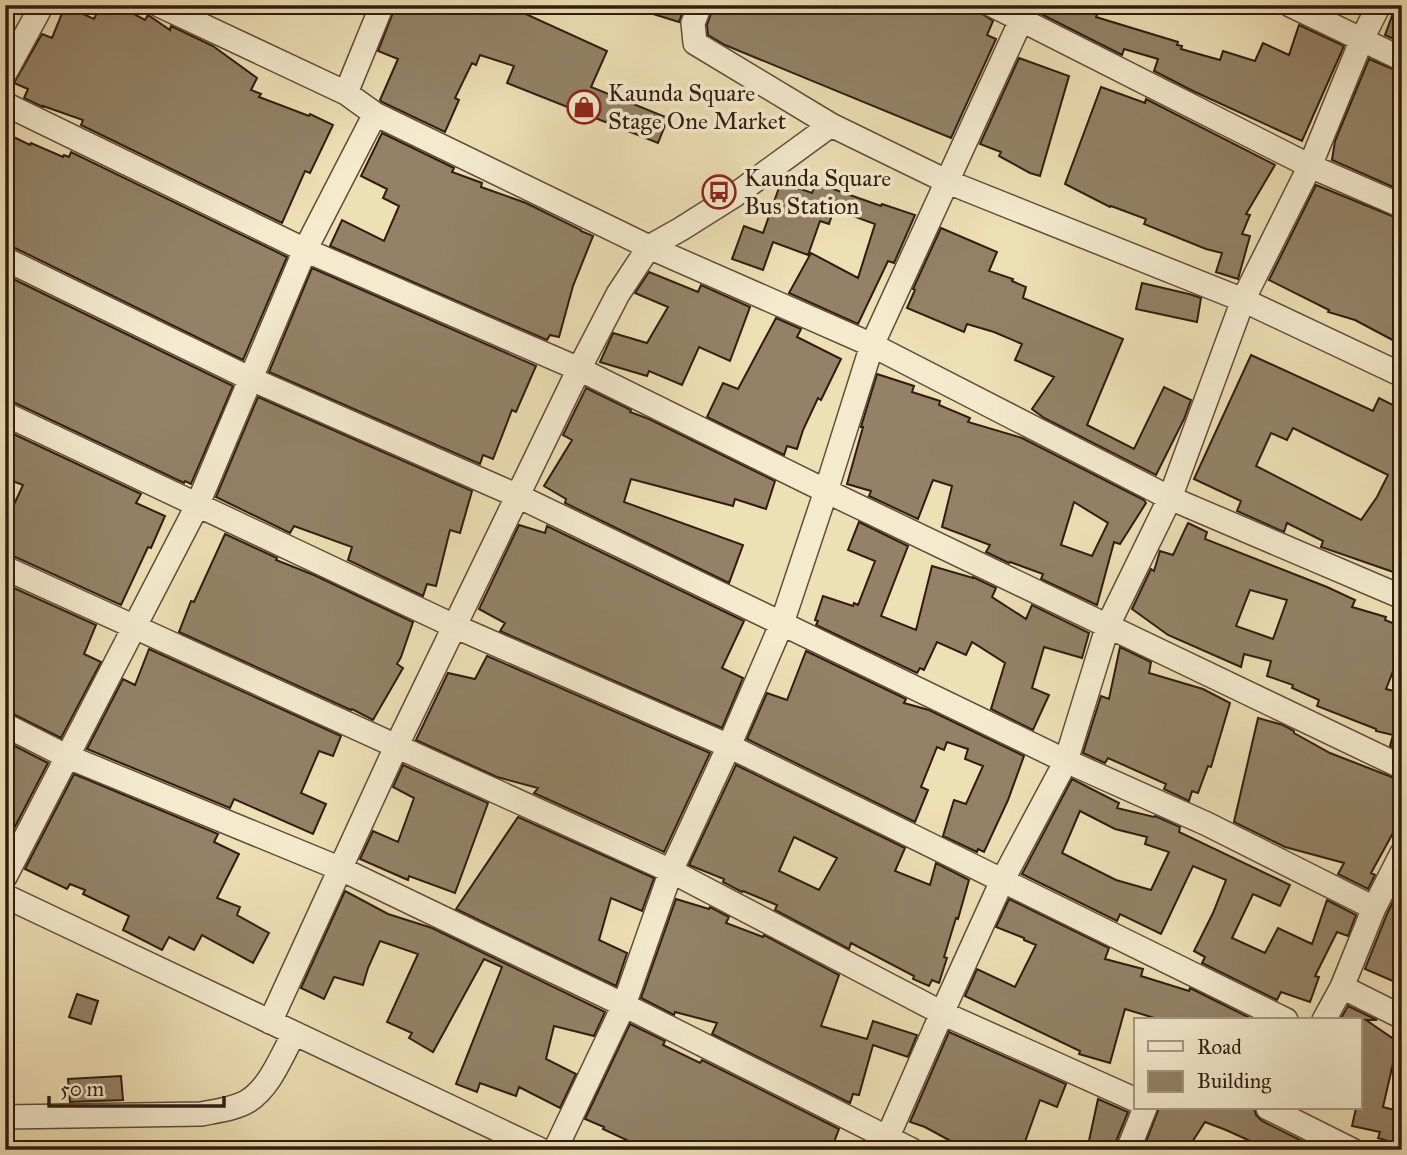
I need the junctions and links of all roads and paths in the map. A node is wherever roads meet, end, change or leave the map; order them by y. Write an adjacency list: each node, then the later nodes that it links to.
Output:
1 (43, 5): 11 (street)
2 (159, 5): 12 (street)
3 (382, 5): 12 (street)
4 (700, 5): 15 (street)
5 (992, 5): 8 (street)
6 (1290, 5): 9 (street)
7 (1379, 5): 9 (street)
8 (1025, 12): 16 (street); 17 (street)
9 (1362, 40): 10 (street); 16 (street)
10 (1402, 59)
11 (5, 73)
12 (346, 93): 14 (street)
13 (5, 104): 20 (street)
14 (374, 114): 19 (street); 20 (street)
15 (831, 125): 17 (street); 19 (street)
16 (1310, 166): 18 (street); 22 (street)
17 (947, 182): 22 (street); 23 (street)
18 (1402, 206)
19 (649, 247): 23 (street); 24 (street)
20 (305, 250): 24 (street); 26 (street)
21 (5, 259): 26 (street)
22 (1243, 300): 25 (street); 30 (street)
23 (872, 345): 28 (street); 30 (street)
24 (579, 369): 28 (street); 29 (street)
25 (1402, 375)
26 (251, 379): 29 (street); 31 (street)
27 (5, 414): 31 (street)
28 (826, 491): 34 (street); 35 (street)
29 (518, 496): 34 (street); 36 (street)
30 (1170, 498): 33 (street); 35 (street)
31 (197, 506): 36 (street); 37 (street)
32 (5, 568): 37 (street)
33 (1402, 597)
34 (782, 623): 39 (street); 42 (street)
35 (1108, 625): 42 (street); 43 (street)
36 (454, 626): 39 (street); 40 (street)
37 (134, 627): 40 (street); 41 (street)
38 (5, 725): 41 (street)
39 (729, 746): 46 (street); 48 (street)
40 (396, 747): 45 (street); 46 (street)
41 (66, 756): 45 (street); 47 (street)
42 (1066, 761): 48 (street); 50 (street)
43 (1402, 767)
44 (1401, 858): 50 (street)
45 (341, 869): 52 (street); 57 (street)
46 (671, 871): 52 (street); 53 (street)
47 (5, 877)
48 (1002, 881): 53 (street); 55 (street)
49 (5, 896): 57 (street)
50 (1374, 908): 51 (street)
51 (1342, 987): 54 (street); 56 (street)
52 (624, 1005): 63 (street); 65 (street)
53 (942, 1013): 59 (street); 63 (street)
54 (1402, 1017)
55 (1282, 1018)
56 (1325, 1018)
57 (270, 1022): 58 (street)
58 (294, 1034): 62 (street); 64 (street)
59 (1134, 1099)
60 (1144, 1110): 67 (street)
61 (1278, 1110): 68 (street)
62 (5, 1117)
63 (885, 1143): 66 (street)
64 (541, 1150)
65 (555, 1150)
66 (912, 1150)
67 (1128, 1150)
68 (1352, 1150)

